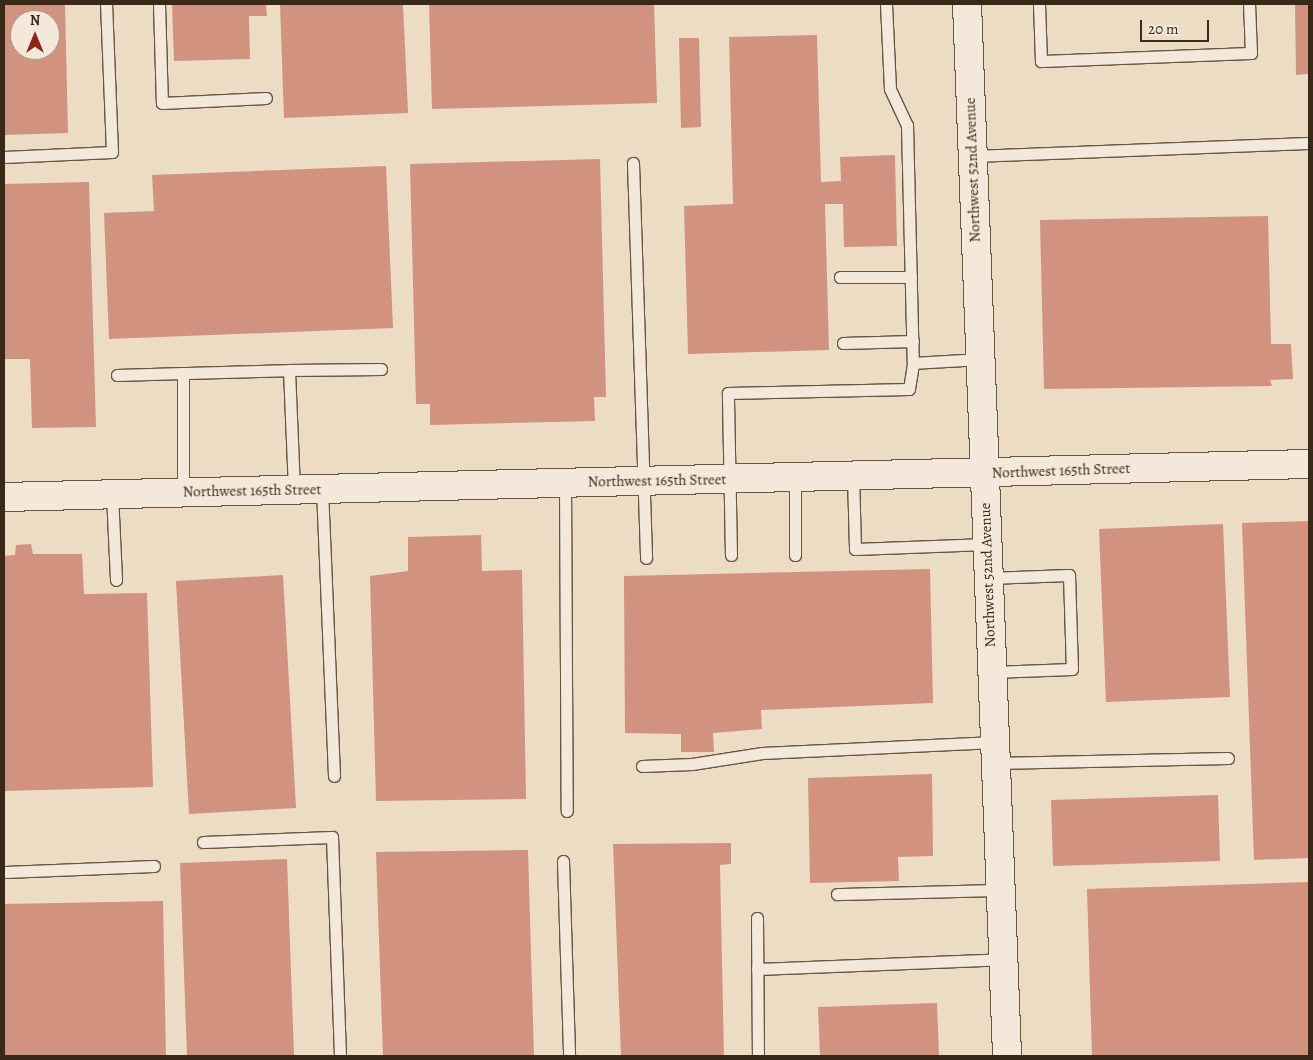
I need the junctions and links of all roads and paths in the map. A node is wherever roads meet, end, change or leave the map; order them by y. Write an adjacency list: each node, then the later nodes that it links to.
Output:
1 (106, 4): 10 (lane)
2 (160, 4): 7 (lane)
3 (886, 4): 12 (lane)
4 (967, 4): 9 (street, Northwest 52nd Avenue)
5 (1039, 4): 6 (lane)
6 (1249, 4)
7 (266, 98)
8 (1309, 143): 9 (lane)
9 (972, 156): 16 (street, Northwest 52nd Avenue)
10 (4, 157)
11 (633, 163): 27 (lane)
12 (911, 276): 13 (lane); 14 (lane)
13 (840, 277)
14 (912, 341): 15 (lane); 17 (lane)
15 (843, 343)
16 (980, 359): 17 (lane); 23 (street, Northwest 52nd Avenue)
17 (913, 363): 26 (lane)
18 (381, 368): 19 (lane)
19 (289, 370): 20 (lane); 30 (lane)
20 (183, 374): 21 (lane); 31 (lane)
21 (117, 375)
22 (1309, 464): 23 (street, Northwest 165th Street)
23 (984, 473): 24 (street, Northwest 165th Street); 34 (street, Northwest 52nd Avenue)
24 (852, 476): 25 (street, Northwest 165th Street); 34 (lane)
25 (794, 478): 26 (street, Northwest 165th Street); 35 (lane)
26 (728, 479): 27 (street, Northwest 165th Street); 36 (lane)
27 (643, 482): 28 (street, Northwest 165th Street); 37 (lane)
28 (565, 483): 29 (street, Northwest 165th Street); 45 (lane)
29 (322, 489): 30 (street, Northwest 165th Street); 44 (lane)
30 (294, 490): 31 (street, Northwest 165th Street)
31 (182, 492): 32 (street, Northwest 165th Street)
32 (112, 494): 33 (street, Northwest 165th Street); 39 (lane)
33 (4, 497)
34 (987, 544): 38 (street, Northwest 52nd Avenue)
35 (794, 555)
36 (731, 556)
37 (646, 558)
38 (988, 578): 40 (street, Northwest 52nd Avenue); 40 (lane)
39 (116, 580)
40 (992, 672): 41 (street, Northwest 52nd Avenue)
41 (995, 752): 42 (lane); 43 (lane); 50 (street, Northwest 52nd Avenue)
42 (1228, 758)
43 (642, 766)
44 (334, 776)
45 (567, 811)
46 (202, 842): 55 (lane)
47 (563, 861): 56 (lane)
48 (154, 866): 49 (lane)
49 (4, 872)
50 (1000, 890): 51 (lane); 53 (street, Northwest 52nd Avenue)
51 (837, 894)
52 (757, 918): 54 (lane)
53 (1003, 959): 54 (lane); 58 (street, Northwest 52nd Avenue)
54 (757, 969): 57 (lane)
55 (340, 1056)
56 (569, 1056)
57 (758, 1056)
58 (1007, 1056)

